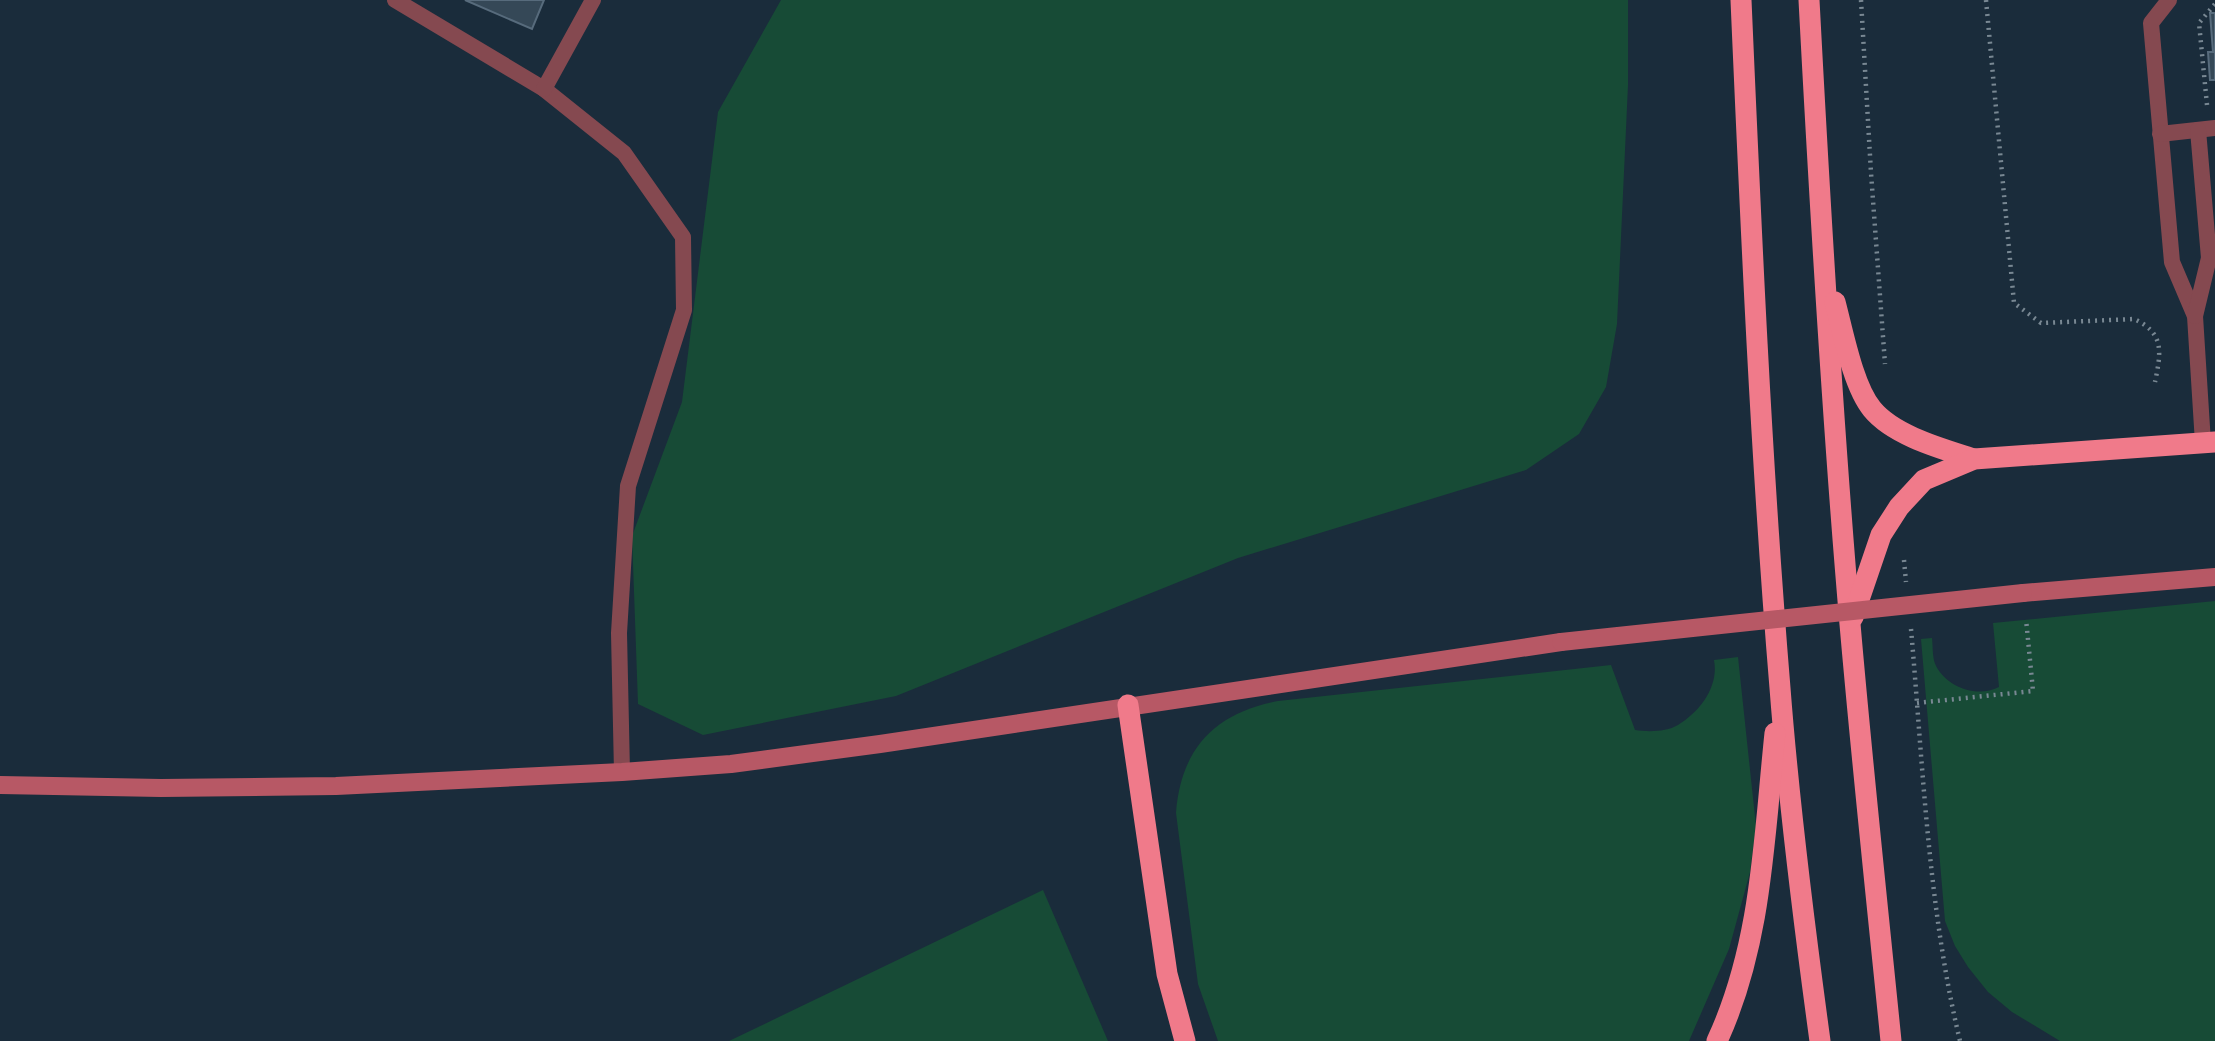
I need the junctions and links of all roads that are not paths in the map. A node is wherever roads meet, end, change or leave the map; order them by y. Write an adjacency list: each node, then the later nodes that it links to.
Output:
1 (395, 0): 6 (lane)
2 (593, 0): 6 (lane)
3 (1741, 0): 16 (highway)
4 (1809, 0): 10 (highway)
5 (2169, 0): 9 (lane)
6 (544, 89): 18 (lane)
7 (2215, 128): 8 (lane)
8 (2198, 130): 9 (lane); 11 (lane)
9 (2161, 134): 11 (lane)
10 (1823, 262): 13 (highway); 15 (highway)
11 (2195, 316): 12 (lane)
12 (2209, 442): 13 (highway)
13 (1974, 459): 15 (highway)
14 (2215, 577): 17 (main road, bridge)
15 (1850, 625): 23 (highway)
16 (1780, 689): 21 (highway); 22 (highway)
17 (1128, 705): 18 (main road); 20 (highway)
18 (622, 772): 19 (main road)
19 (0, 785)
20 (1185, 1041)
21 (1717, 1041)
22 (1820, 1041)
23 (1891, 1041)

